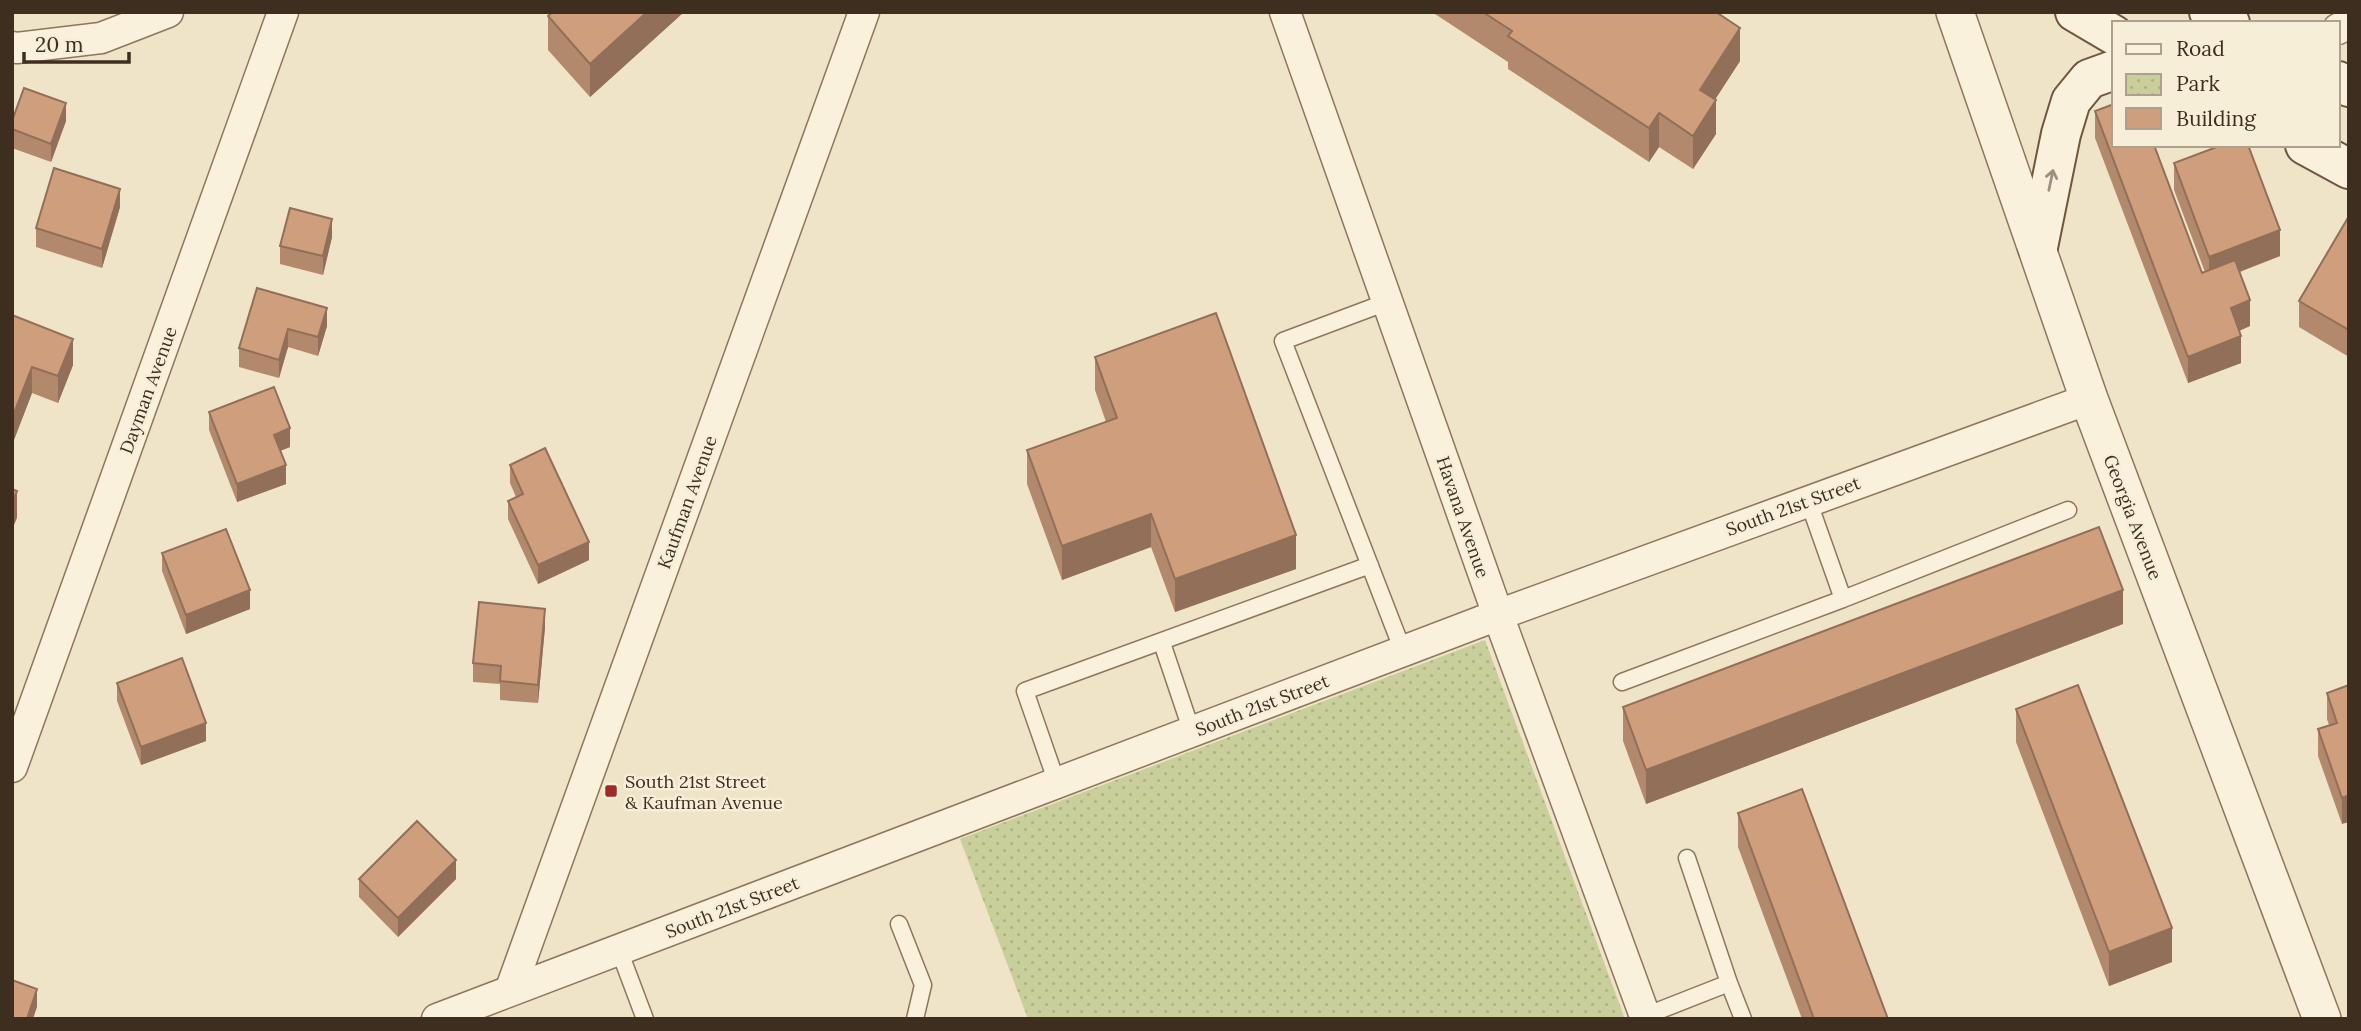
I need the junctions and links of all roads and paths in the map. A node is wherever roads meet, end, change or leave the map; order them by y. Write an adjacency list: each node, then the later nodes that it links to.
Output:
1 (168, 12): 10 (street)
2 (284, 12): 26 (street, Dayman Avenue)
3 (864, 12): 32 (street, Kaufman Avenue)
4 (1285, 12): 15 (street, Havana Avenue)
5 (1955, 12): 14 (street, Georgia Avenue)
6 (2075, 12): 9 (main road)
7 (2209, 12): 8 (main road)
8 (2226, 21)
9 (2112, 34)
10 (12, 47)
11 (2112, 71): 14 (main road, one-way to 11)
12 (2309, 147): 13 (main road)
13 (2349, 169)
14 (2038, 247): 16 (street, Georgia Avenue)
15 (1387, 302): 19 (lane); 21 (street, Havana Avenue)
16 (2089, 399): 17 (street, South 21st Street); 38 (street, Georgia Avenue)
17 (1808, 500): 20 (lane); 21 (street, South 21st Street)
18 (2068, 510): 20 (lane)
19 (1370, 565): 22 (lane); 23 (lane)
20 (1843, 599): 24 (lane)
21 (1498, 615): 23 (street, South 21st Street); 33 (street, Havana Avenue)
22 (1162, 643): 25 (lane); 27 (lane)
23 (1403, 651): 25 (street, South 21st Street)
24 (1622, 682)
25 (1192, 732): 27 (street, South 21st Street)
26 (12, 767)
27 (1057, 783): 30 (street, South 21st Street)
28 (1686, 858): 31 (lane)
29 (899, 924): 36 (lane)
30 (619, 950): 32 (street, South 21st Street); 35 (lane)
31 (1729, 983): 33 (lane); 37 (lane)
32 (510, 991): 34 (street, South 21st Street)
33 (1646, 1017)
34 (437, 1019)
35 (645, 1019)
36 (915, 1019)
37 (1743, 1019)
38 (2322, 1019)

